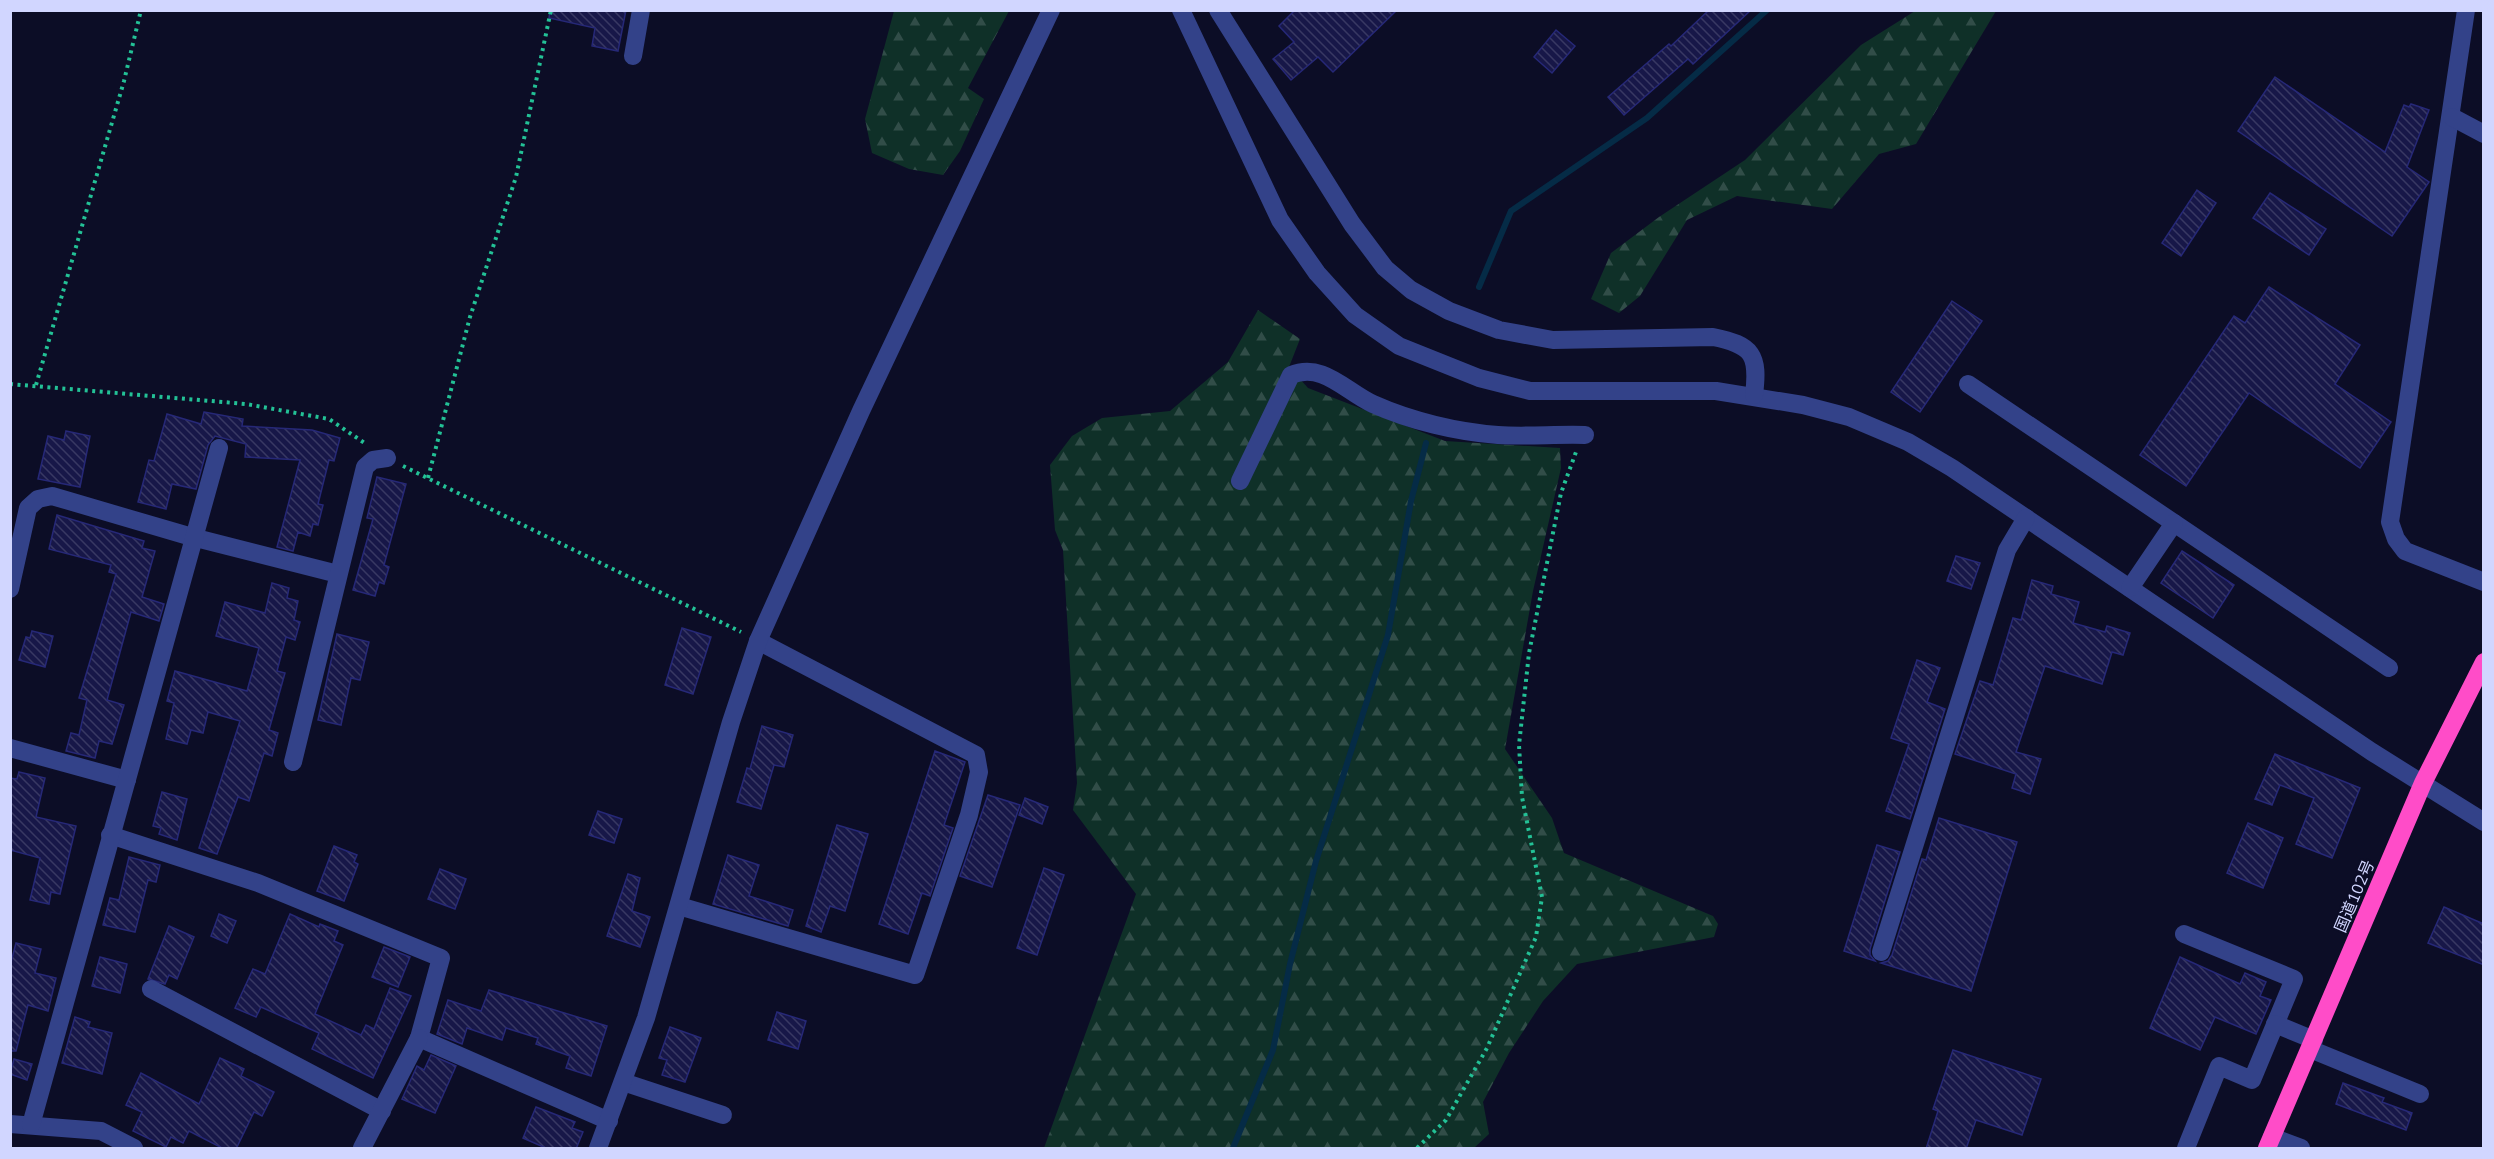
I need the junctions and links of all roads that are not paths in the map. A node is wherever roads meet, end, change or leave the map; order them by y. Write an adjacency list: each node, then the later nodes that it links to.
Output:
1 (641, 10): 6 (street)
2 (1051, 10): 22 (street)
3 (1180, 10): 10 (street)
4 (1218, 10): 10 (street)
5 (2466, 10): 7 (street)
6 (633, 56)
7 (2452, 117): 8 (street); 19 (street)
8 (2484, 134)
9 (1968, 384): 16 (street)
10 (1754, 395): 15 (street)
11 (1585, 435): 14 (street)
12 (219, 448): 17 (street)
13 (387, 458): 18 (street)
14 (1240, 481)
15 (2026, 518): 20 (street); 33 (street)
16 (2174, 523): 20 (street); 24 (street)
17 (192, 537): 18 (street); 21 (street); 27 (street)
18 (338, 574): 26 (street)
19 (2484, 582)
20 (2130, 588): 28 (street)
21 (10, 589)
22 (758, 641): 31 (street); 31 (street)
23 (2484, 662): 28 (highway, 国道102号)
24 (2389, 668)
25 (10, 748): 27 (street)
26 (293, 762)
27 (127, 780): 30 (street)
28 (2423, 783): 29 (street); 37 (highway, 国道102号)
29 (2484, 822)
30 (110, 835): 36 (street); 44 (street)
31 (679, 906): 38 (street)
32 (2184, 934): 35 (street)
33 (1881, 952)
34 (150, 989): 40 (street)
35 (2275, 1024): 37 (street); 49 (street)
36 (419, 1038): 40 (street); 42 (street)
37 (2312, 1044): 39 (street); 45 (highway, 国道102号)
38 (623, 1082): 41 (street); 42 (street)
39 (2421, 1094)
40 (382, 1111): 47 (street)
41 (723, 1115)
42 (609, 1121): 48 (street)
43 (10, 1124): 44 (street)
44 (31, 1125): 46 (street)
45 (2270, 1143): 50 (street)
46 (134, 1149)
47 (362, 1149)
48 (598, 1149)
49 (2186, 1149)
50 (2301, 1149)

